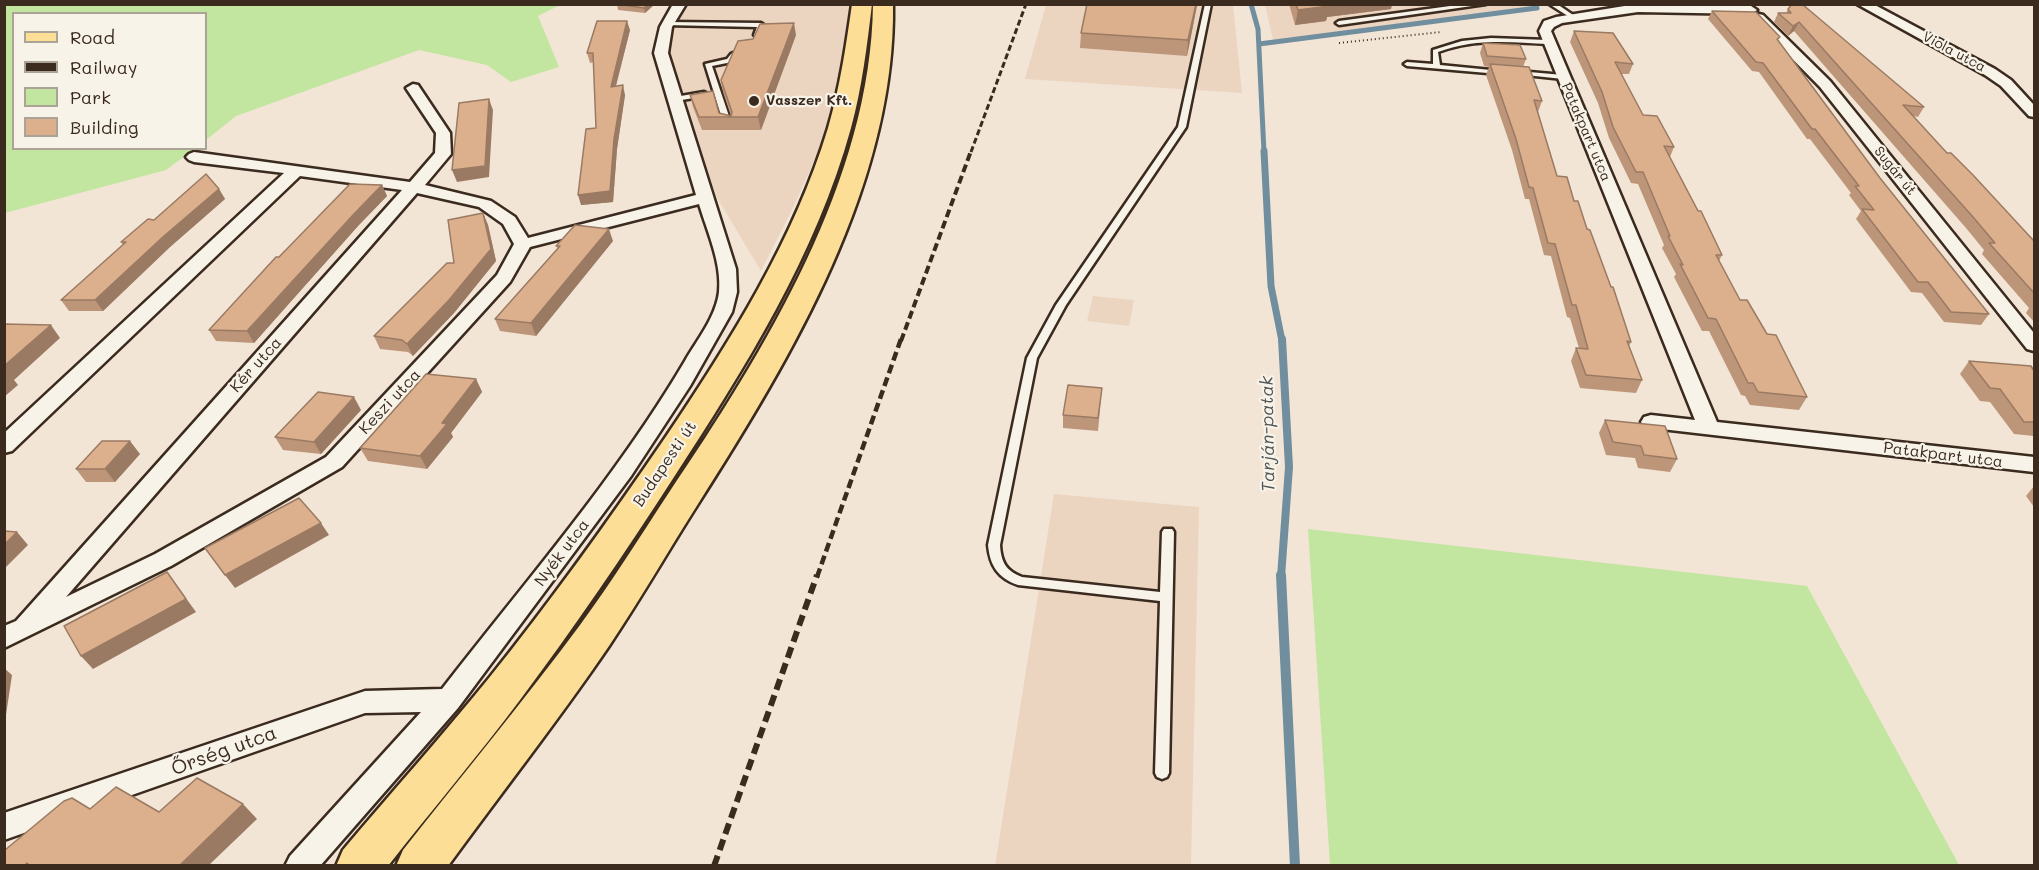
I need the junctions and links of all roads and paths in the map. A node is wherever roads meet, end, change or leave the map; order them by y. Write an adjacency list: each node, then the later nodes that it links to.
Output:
1 (681, 4): 11 (street)
2 (862, 4): 42 (main road, Budapesti út)
3 (883, 4): 43 (main road, Budapesti út)
4 (1208, 4): 36 (lane)
5 (1483, 4): 10 (lane)
6 (1552, 4): 9 (lane)
7 (1863, 4): 23 (street, Viola utca)
8 (1748, 7): 9 (street); 30 (street, Sugár út)
9 (1573, 17): 14 (street)
10 (1339, 23)
11 (667, 24): 12 (lane); 22 (street)
12 (754, 41)
13 (1474, 42): 14 (lane); 16 (lane); 18 (lane)
14 (1548, 42): 19 (street, Patakpart utca)
15 (743, 49): 21 (lane)
16 (1477, 51)
17 (1407, 64): 18 (lane)
18 (1437, 66): 19 (lane)
19 (1563, 77): 32 (street, Patakpart utca)
20 (413, 88): 27 (street, Kér utca)
21 (717, 92): 22 (lane); 24 (lane)
22 (675, 99): 28 (street)
23 (2034, 113)
24 (728, 125)
25 (194, 157): 26 (street)
26 (296, 171): 27 (street); 33 (street)
27 (415, 187): 29 (street); 37 (street, Kér utca)
28 (704, 198): 29 (street); 38 (street, Nyék utca)
29 (523, 244): 37 (street, Keszi utca)
30 (2034, 345)
31 (1651, 422): 32 (street, Patakpart utca)
32 (1709, 428): 34 (street, Patakpart utca)
33 (4, 446)
34 (2034, 465)
35 (1168, 532): 36 (lane)
36 (1167, 597): 39 (lane)
37 (12, 635)
38 (449, 700): 40 (street, Őrség utca); 41 (street, Nyék utca)
39 (1162, 772)
40 (4, 827)
41 (300, 866)
42 (359, 866)
43 (418, 866)

